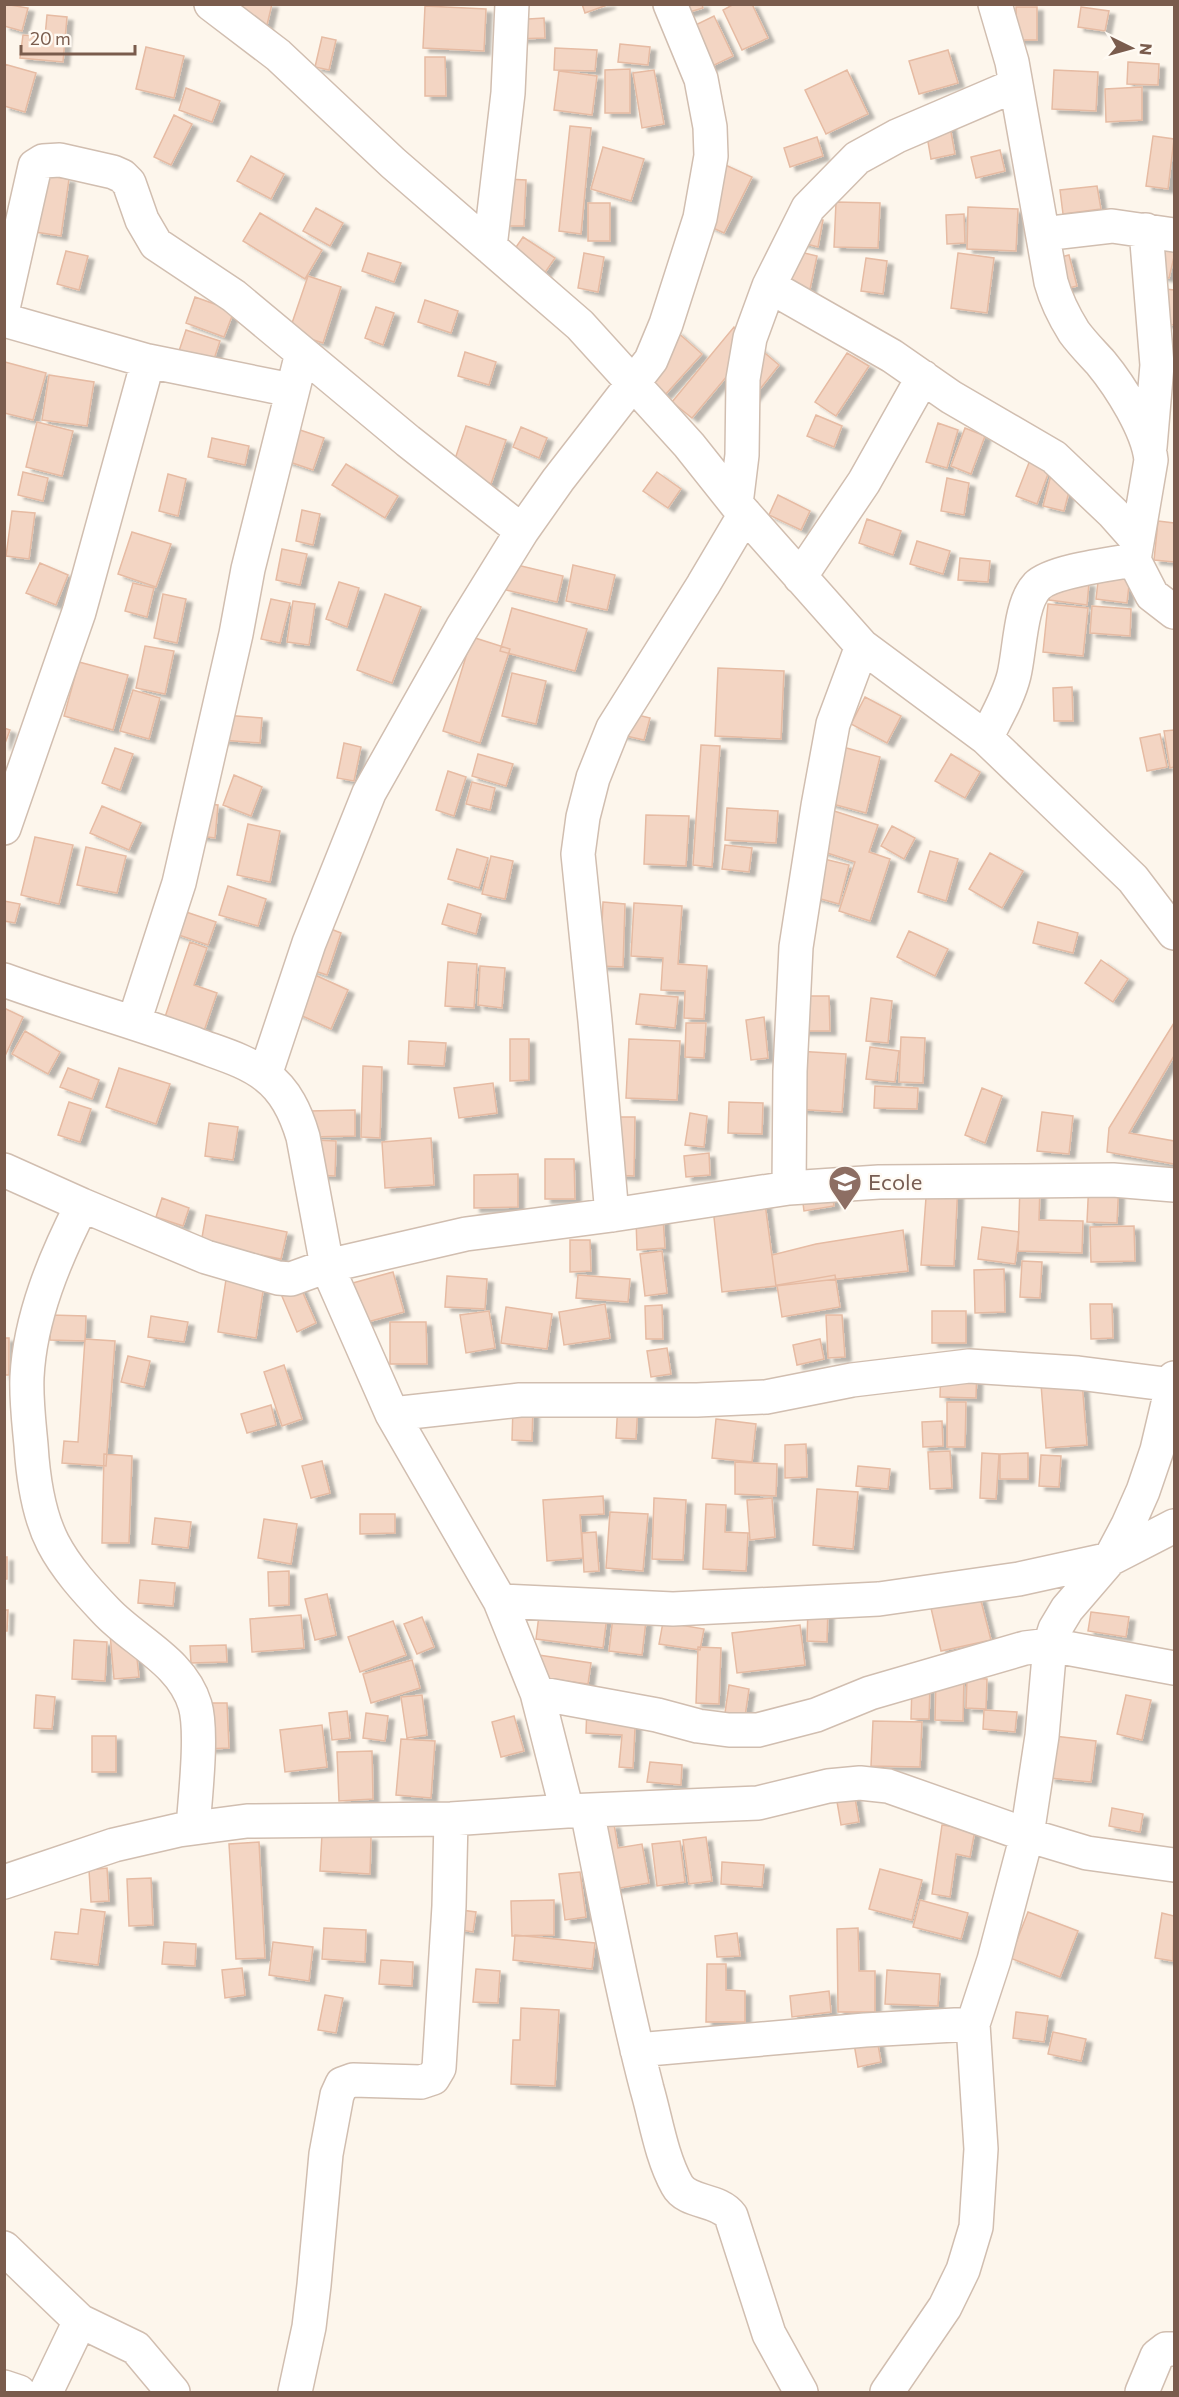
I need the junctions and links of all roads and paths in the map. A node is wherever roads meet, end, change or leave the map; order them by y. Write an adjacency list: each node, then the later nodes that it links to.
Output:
1 (512, 4): 8 (street)
2 (670, 4): 15 (street)
3 (995, 4): 5 (street)
4 (213, 5): 8 (street)
5 (1016, 85): 7 (street); 9 (street)
6 (1160, 232): 7 (street); 17 (street)
7 (1043, 234): 17 (street)
8 (490, 247): 15 (street)
9 (769, 286): 14 (street); 18 (street)
10 (4, 304): 12 (street)
11 (4, 321): 13 (street)
12 (302, 353): 16 (street); 19 (street)
13 (148, 361): 16 (street); 25 (street)
14 (923, 377): 20 (street); 21 (street)
15 (633, 384): 18 (street); 19 (street)
16 (291, 390): 28 (street)
17 (1150, 447): 20 (street)
18 (741, 509): 21 (street); 34 (street)
19 (522, 531): 29 (street)
20 (1136, 550): 22 (street); 24 (street)
21 (800, 577): 23 (street)
22 (1174, 612)
23 (862, 646): 24 (street); 32 (street)
24 (986, 738): 26 (street)
25 (4, 828)
26 (1174, 933)
27 (4, 980): 28 (street)
28 (134, 1022): 29 (street)
29 (265, 1075): 35 (street)
30 (4, 1170): 33 (street)
31 (1174, 1185): 32 (street)
32 (789, 1188): 34 (street)
33 (82, 1205): 35 (street); 46 (street)
34 (612, 1215): 35 (street)
35 (327, 1266): 37 (street)
36 (1174, 1381): 37 (street); 39 (street)
37 (392, 1414): 40 (street)
38 (1174, 1526): 39 (street)
39 (1110, 1559): 40 (street); 41 (street)
40 (500, 1601): 43 (street)
41 (1050, 1645): 42 (street); 43 (street); 47 (street)
42 (1174, 1668)
43 (537, 1693): 44 (street)
44 (577, 1811): 45 (street); 47 (street); 51 (street)
45 (451, 1819): 46 (street); 59 (street)
46 (193, 1828): 49 (street)
47 (1027, 1836): 48 (street); 50 (street)
48 (1174, 1865)
49 (6, 1883)
50 (973, 2024): 51 (street); 61 (street)
51 (637, 2050): 60 (street)
52 (4, 2248): 53 (street)
53 (80, 2321): 57 (street); 58 (street)
54 (1174, 2349): 62 (street)
55 (4, 2387): 56 (street)
56 (19, 2392)
57 (46, 2392)
58 (173, 2392)
59 (295, 2392)
60 (801, 2392)
61 (887, 2392)
62 (1142, 2392)

